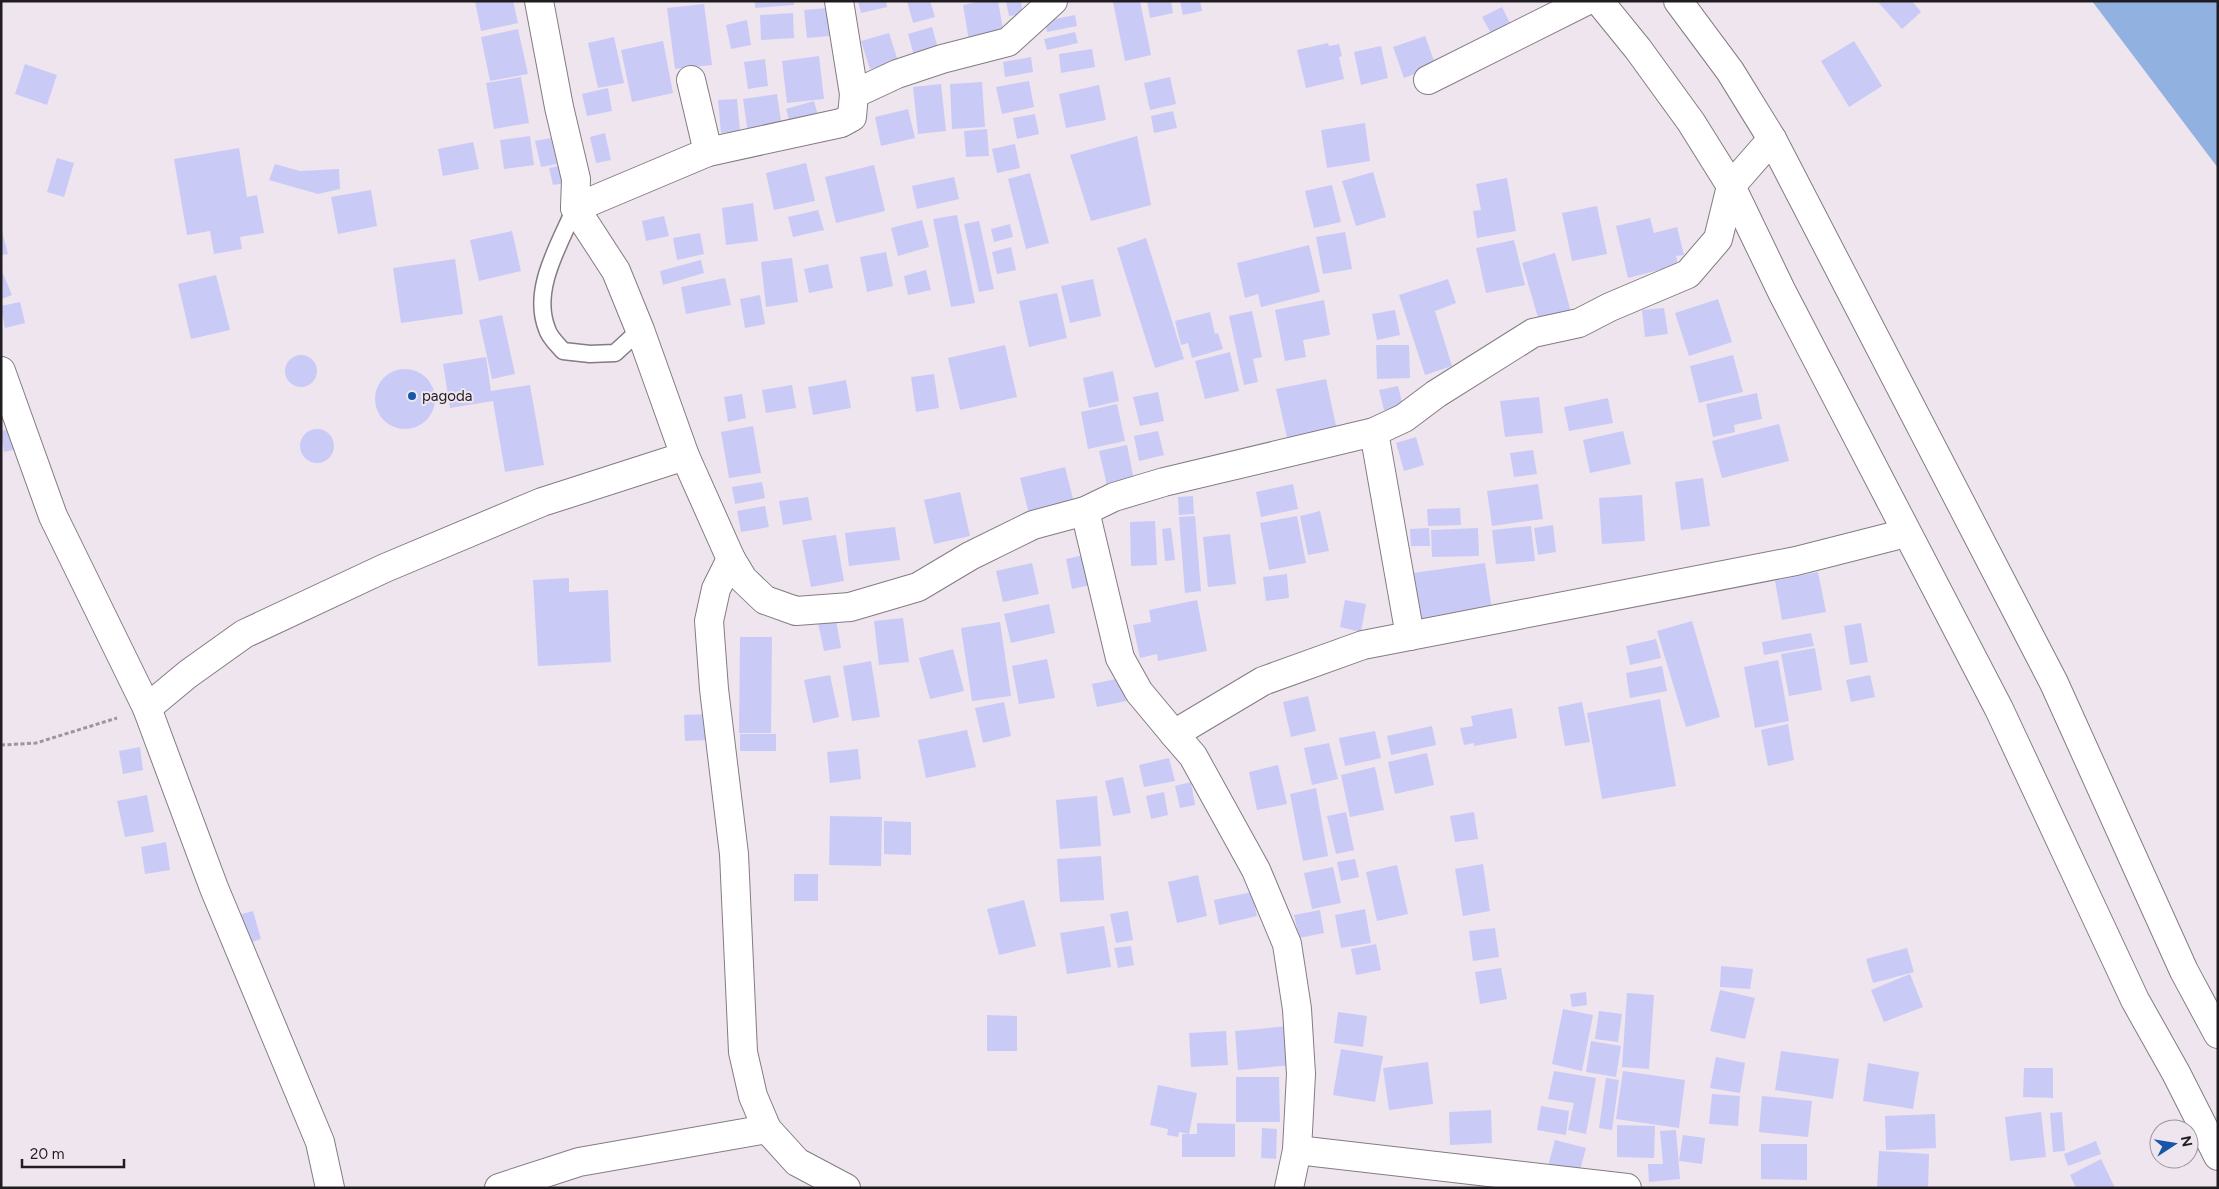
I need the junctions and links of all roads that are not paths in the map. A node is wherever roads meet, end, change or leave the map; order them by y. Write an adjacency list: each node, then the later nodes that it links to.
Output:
1 (539, 1): 13 (street)
2 (839, 1): 9 (street)
3 (1053, 1): 9 (street)
4 (1586, 1): 8 (street)
5 (1598, 1): 12 (street)
6 (1678, 1): 10 (street)
7 (691, 80): 11 (street)
8 (1428, 80)
9 (854, 94): 11 (street)
10 (1772, 139): 12 (street); 24 (street)
11 (708, 152): 13 (street)
12 (1731, 186): 16 (street); 19 (street)
13 (575, 208): 14 (street); 14 (lane)
14 (640, 330): 17 (street)
15 (1, 371): 22 (street)
16 (1374, 432): 18 (street); 21 (street)
17 (685, 456): 20 (street); 22 (street)
18 (1085, 511): 20 (street); 23 (street)
19 (1906, 533): 21 (street); 27 (street)
20 (731, 559): 25 (street)
21 (1410, 636): 23 (street)
22 (147, 708): 28 (street)
23 (1174, 734): 26 (street)
24 (2218, 1034)
25 (767, 1129): 29 (street); 30 (street)
26 (1297, 1150): 31 (street); 32 (street)
27 (2218, 1156)
28 (330, 1188)
29 (499, 1188)
30 (846, 1188)
31 (1289, 1188)
32 (1627, 1188)

